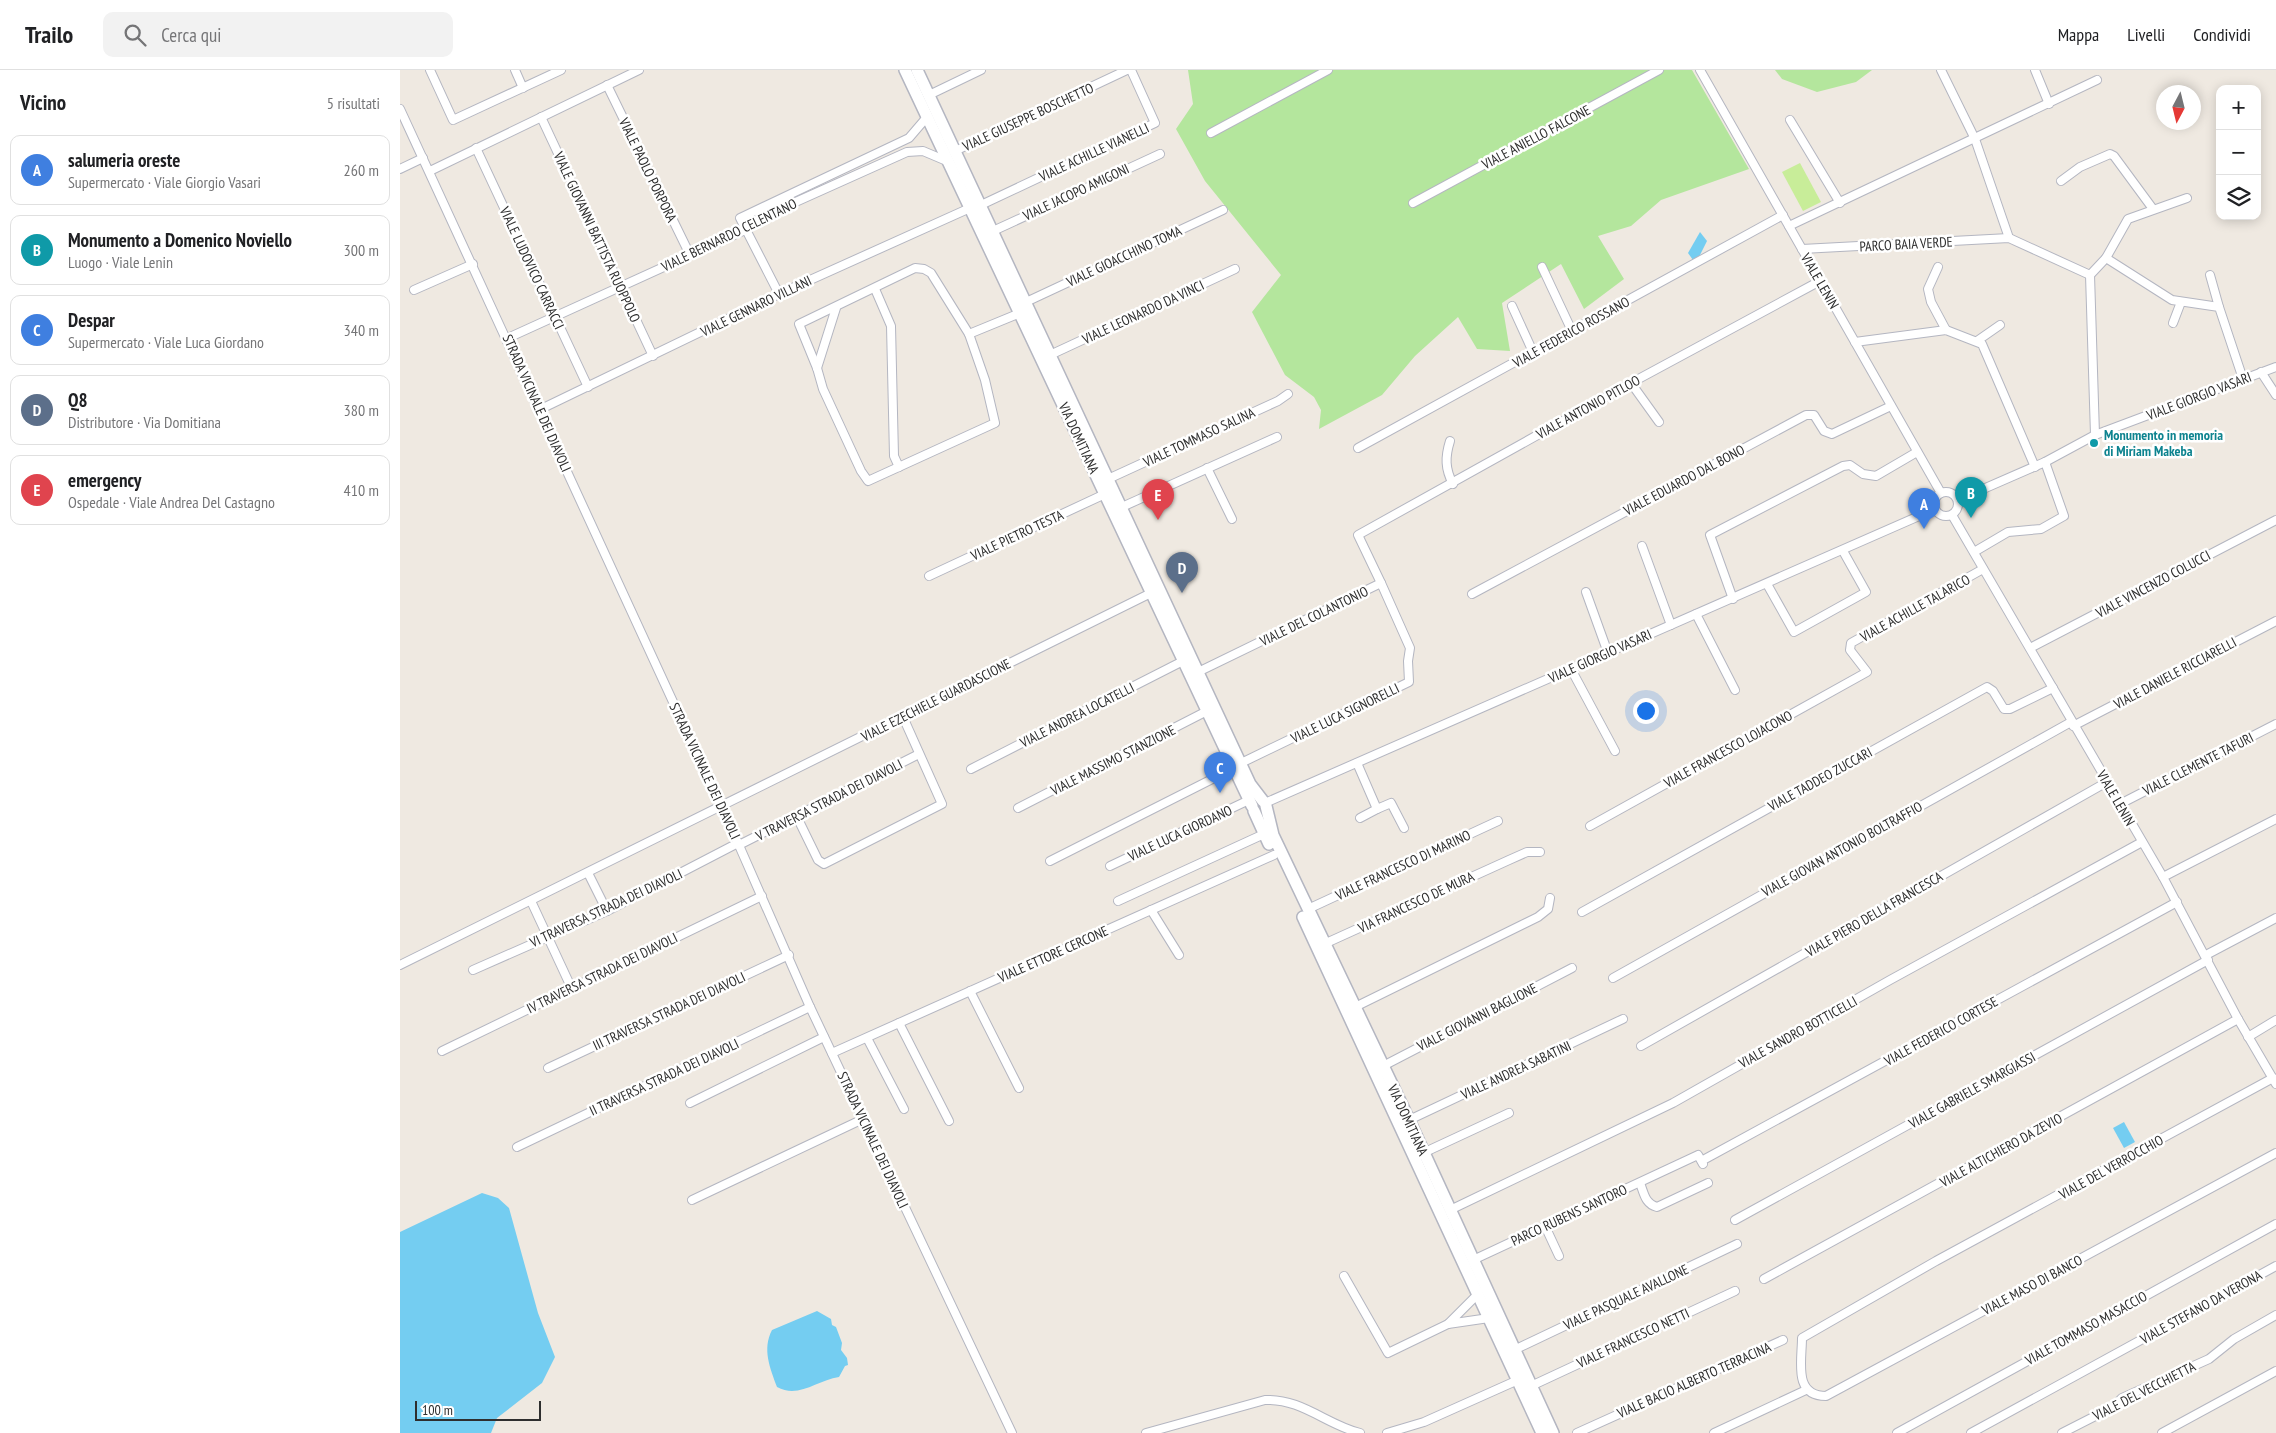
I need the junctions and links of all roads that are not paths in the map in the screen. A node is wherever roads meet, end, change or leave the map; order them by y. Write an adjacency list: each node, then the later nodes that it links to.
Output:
1 (430, 70): 17 (street)
2 (515, 70): 17 (street)
3 (561, 70): 17 (street)
4 (639, 70): 16 (street)
5 (905, 70): 21 (main road, VIA DOMITIANA)
6 (918, 70): 18 (main road, VIA DOMITIANA)
7 (980, 70): 18 (street)
8 (1127, 70): 27 (street, VIALE GIUSEPPE BOSCHETTO)
9 (1131, 70): 37 (street, VIALE ACHILLE VIANELLI)
10 (1328, 70): 24 (street)
11 (1659, 70): 35 (street, VIALE ANIELLO FALCONE)
12 (1700, 70): 40 (street, VIALE LENIN)
13 (1941, 70): 25 (street)
14 (2035, 70): 19 (street)
15 (2097, 80): 19 (street)
16 (607, 85): 22 (street); 46 (street, VIALE PAOLO PORPORA)
17 (523, 88)
18 (929, 95): 27 (main road, VIA DOMITIANA)
19 (2049, 104): 25 (street)
20 (400, 109): 29 (street, STRADA VICINALE DEI DIAVOLI)
21 (927, 117): 30 (main road, VIA DOMITIANA); 42 (street, VIALE BERNARDO CELENTANO)
22 (541, 118): 26 (street); 55 (street, VIALE GIOVANNI BATTISTA RUOPPOLO)
23 (1790, 120): 36 (street)
24 (1211, 133)
25 (1975, 139): 36 (street); 44 (street)
26 (476, 148): 32 (street); 65 (street, VIALE LUDOVICO CARRACCI)
27 (955, 151): 37 (main road, VIA DOMITIANA)
28 (1160, 154): 43 (street, VIALE JACOPO AMIGONI)
29 (423, 158): 31 (street); 48 (street, STRADA VICINALE DEI DIAVOLI)
30 (949, 162): 37 (main road, VIA DOMITIANA); 42 (street, VIALE BERNARDO CELENTANO)
31 (400, 169)
32 (432, 170)
33 (2061, 181): 38 (street)
34 (2187, 198): 38 (street)
35 (1413, 203)
36 (1840, 203): 41 (street)
37 (976, 207): 43 (main road, VIA DOMITIANA); 58 (street, VIALE GENNARO VILLANI); 64 (main road, VIA DOMITIANA)
38 (2153, 209): 47 (street)
39 (1223, 210): 59 (street, VIALE GIOACCHINO TOMA)
40 (1783, 215): 41 (street, VIALE LENIN); 69 (street, VIALE FEDERICO ROSSANO)
41 (1789, 226): 45 (street, VIALE LENIN)
42 (745, 230): 46 (street, VIALE BERNARDO CELENTANO); 58 (street)
43 (993, 231): 59 (main road, VIA DOMITIANA)
44 (2009, 238): 45 (street, PARCO BAIA VERDE); 52 (street, PARCO BAIA VERDE)
45 (1802, 249): 54 (street, VIALE LENIN)
46 (690, 255): 55 (street, VIALE BERNARDO CELENTANO)
47 (2106, 258): 52 (street); 60 (street)
48 (473, 264): 57 (street); 143 (street, STRADA VICINALE DEI DIAVOLI)
49 (1542, 267): 69 (street)
50 (1938, 267): 68 (street)
51 (1235, 269): 75 (street, VIALE LEONARDO DA VINCI)
52 (2090, 275): 88 (street)
53 (2210, 275): 62 (street)
54 (1820, 281): 73 (street, VIALE LENIN); 81 (street, VIALE ANTONIO PITLOO)
55 (620, 287): 65 (street, VIALE BERNARDO CELENTANO); 76 (street, VIALE GIOVANNI BATTISTA RUOPPOLO)
56 (875, 289): 63 (street); 70 (street); 94 (street)
57 (414, 290)
58 (779, 294): 76 (street, VIALE GENNARO VILLANI)
59 (1026, 302): 75 (main road, VIA DOMITIANA)
60 (2181, 302): 62 (street); 66 (street)
61 (1512, 306): 74 (street)
62 (2218, 307): 80 (street)
63 (836, 308): 78 (street); 78 (street)
64 (1020, 313): 70 (street); 100 (main road, VIA DOMITIANA)
65 (554, 316): 71 (street, VIALE BERNARDO CELENTANO); 82 (street, VIALE LUDOVICO CARRACCI)
66 (2173, 322)
67 (2000, 325): 72 (street)
68 (1946, 330): 72 (street); 73 (street)
69 (1572, 331): 74 (street, VIALE FEDERICO ROSSANO)
70 (970, 334): 94 (street)
71 (510, 337)
72 (1977, 341): 95 (street)
73 (1855, 342): 85 (street, VIALE LENIN)
74 (1533, 352): 91 (street, VIALE FEDERICO ROSSANO)
75 (1050, 355): 97 (main road, VIA DOMITIANA)
76 (654, 356): 82 (street, VIALE GENNARO VILLANI)
77 (2276, 366): 79 (street, VIALE GIORGIO VASARI)
78 (817, 368): 94 (street)
79 (2261, 372): 80 (street, VIALE GIORGIO VASARI); 84 (street)
80 (2243, 378): 88 (street, VIALE GIORGIO VASARI)
81 (1631, 383): 87 (street); 98 (street, VIALE ANTONIO PITLOO)
82 (588, 387): 86 (street, VIALE GENNARO VILLANI)
83 (1288, 394): 97 (street, VIALE TOMMASO SALINA)
84 (2276, 396)
85 (1891, 406): 92 (street, VIALE LENIN); 117 (street, VIALE EDUARDO DAL BONO)
86 (543, 408)
87 (1658, 422)
88 (2095, 435): 93 (street, VIALE GIORGIO VASARI)
89 (1277, 437): 96 (street)
90 (1450, 441): 98 (street)
91 (1358, 448)
92 (1917, 452): 99 (street, VIALE LENIN); 118 (street)
93 (2045, 462): 95 (street, VIALE GIORGIO VASARI); 110 (street)
94 (899, 467)
95 (2035, 467): 101 (street, VIALE GIORGIO VASARI)
96 (1207, 468): 102 (street); 105 (street)
97 (1108, 479): 102 (main road, VIA DOMITIANA)
98 (1453, 484): 107 (street, VIALE ANTONIO PITLOO)
99 (1941, 493): 101 (street); 103 (street)
100 (1105, 494): 112 (street, VIALE PIETRO TESTA); 116 (main road, VIA DOMITIANA)
101 (1958, 500): 104 (street)
102 (1122, 507): 126 (main road, VIA DOMITIANA)
103 (1935, 509): 104 (street); 109 (street, VIALE GIORGIO VASARI)
104 (1952, 515): 110 (street, VIALE LENIN)
105 (1232, 519)
106 (2276, 520): 122 (street, VIALE VINCENZO COLUCCI)
107 (1358, 535): 113 (street, VIALE DEL COLANTONIO)
108 (1642, 546): 121 (street)
109 (1843, 551): 114 (street, VIALE GIORGIO VASARI); 114 (street)
110 (1974, 552): 111 (street, VIALE LENIN)
111 (1983, 569): 122 (street, VIALE LENIN); 127 (street, VIALE ACHILLE TALARICO)
112 (930, 576)
113 (1381, 584): 126 (street, VIALE DEL COLANTONIO); 137 (street, VIALE LUCA SIGNORELLI)
114 (1767, 584): 118 (street, VIALE GIORGIO VASARI)
115 (1586, 592): 123 (street)
116 (1152, 593): 124 (main road, VIA DOMITIANA); 131 (street, VIALE EZECHIELE GUARDASCIONE)
117 (1472, 594)
118 (1733, 599): 119 (street, VIALE GIORGIO VASARI)
119 (1696, 614): 121 (street, VIALE GIORGIO VASARI); 129 (street)
120 (2276, 621): 132 (street, VIALE DANIELE RICCIARELLI)
121 (1671, 625): 123 (street, VIALE GIORGIO VASARI)
122 (2030, 648): 128 (street, VIALE LENIN)
123 (1608, 653): 125 (street, VIALE GIORGIO VASARI)
124 (1183, 661): 130 (main road, VIA DOMITIANA); 138 (street, VIALE ANDREA LOCATELLI)
125 (1571, 669): 134 (street); 136 (street, VIALE GIORGIO VASARI)
126 (1198, 672): 137 (main road, VIA DOMITIANA)
127 (1867, 672): 150 (street, VIALE FRANCESCO LOJACONO)
128 (2052, 688): 132 (street, VIALE LENIN); 169 (street, VIALE TADDEO ZUCCARI)
129 (1735, 690)
130 (1207, 711): 137 (main road, VIA DOMITIANA); 144 (street, VIALE MASSIMO STANZIONE)
131 (902, 717): 135 (street); 143 (street, VIALE EZECHIELE GUARDASCIONE)
132 (2072, 724): 139 (street, VIALE LENIN); 179 (street, VIALE GIOVAN ANTONIO BOLTRAFFIO)
133 (2276, 724): 141 (street, VIALE CLEMENTE TAFURI)
134 (1615, 751)
135 (919, 754): 146 (street, V TRAVERSA STRADA DEI DIAVOLI); 146 (street)
136 (1357, 763): 140 (street, VIALE GIORGIO VASARI); 145 (street)
137 (1237, 766): 140 (main road, VIA DOMITIANA); 142 (main road, VIA DOMITIANA); 157 (street)
138 (972, 769)
139 (2107, 782): 141 (street, VIALE LENIN); 191 (street, VIALE PIERO DELLA FRANCESCA)
140 (1265, 803): 142 (main road); 166 (main road, VIA DOMITIANA)
141 (2120, 804): 153 (street, VIALE LENIN)
142 (1252, 806): 152 (main road, VIA DOMITIANA); 158 (street, VIALE LUCA GIORDANO)
143 (722, 807): 154 (street, STRADA VICINALE DEI DIAVOLI); 159 (street, VIALE EZECHIELE GUARDASCIONE)
144 (1018, 808)
145 (1377, 809): 147 (street); 151 (street)
146 (797, 817): 154 (street, V TRAVERSA STRADA DEI DIAVOLI)
147 (1360, 818)
148 (2276, 819): 160 (street)
149 (1498, 821): 166 (street, VIALE FRANCESCO DI MARINO)
150 (1590, 826)
151 (1404, 828)
152 (1264, 834): 156 (main road, VIA DOMITIANA); 164 (street)
153 (2142, 842): 160 (street, VIALE LENIN); 210 (street, VIALE SANDRO BOTTICELLI)
154 (739, 844): 161 (street, STRADA VICINALE DEI DIAVOLI); 168 (street, VI TRAVERSA STRADA DEI DIAVOLI)
155 (1540, 852): 172 (street, VIA FRANCESCO DE MURA)
156 (1274, 855): 167 (street, VIALE ETTORE CERCONE); 221 (main road, VIA DOMITIANA)
157 (1050, 861)
158 (1110, 866)
159 (588, 873): 163 (street, VIALE EZECHIELE GUARDASCIONE); 168 (street)
160 (2163, 876): 165 (street, VIALE LENIN)
161 (762, 896): 173 (street, STRADA VICINALE DEI DIAVOLI); 180 (street, IV TRAVERSA STRADA DEI DIAVOLI)
162 (1550, 898): 183 (street)
163 (531, 901): 171 (street); 176 (street, VIALE EZECHIELE GUARDASCIONE)
164 (1118, 901)
165 (2177, 902): 175 (street, VIALE LENIN); 207 (street, VIALE FEDERICO CORTESE)
166 (1308, 909): 172 (main road, VIA DOMITIANA)
167 (1151, 910): 174 (street); 181 (street, VIALE ETTORE CERCONE)
168 (608, 911): 171 (street, VI TRAVERSA STRADA DEI DIAVOLI)
169 (1582, 912)
170 (2276, 918): 175 (street, VIALE GABRIELE SMARGIASSI)
171 (548, 937): 178 (street, VI TRAVERSA STRADA DEI DIAVOLI); 180 (street)
172 (1324, 944): 183 (main road, VIA DOMITIANA)
173 (789, 955): 182 (street, STRADA VICINALE DEI DIAVOLI); 195 (street, III TRAVERSA STRADA DEI DIAVOLI)
174 (1180, 955)
175 (2207, 958): 185 (street, VIALE LENIN); 211 (street, VIALE GABRIELE SMARGIASSI)
176 (400, 966)
177 (1572, 968): 194 (street, VIALE GIOVANNI BAGLIONE)
178 (473, 970)
179 (1613, 978)
180 (571, 987): 192 (street, IV TRAVERSA STRADA DEI DIAVOLI)
181 (970, 991): 187 (street, VIALE ETTORE CERCONE); 197 (street)
182 (810, 1007): 188 (street, STRADA VICINALE DEI DIAVOLI); 204 (street, II TRAVERSA STRADA DEI DIAVOLI)
183 (1355, 1007): 194 (main road, VIA DOMITIANA)
184 (1623, 1019): 202 (street, VIALE ANDREA SABATINI)
185 (2238, 1019): 189 (street, VIALE LENIN); 219 (street, VIALE ALTICHIERO DA ZEVIO)
186 (2276, 1020): 189 (street)
187 (899, 1023): 190 (street, VIALE ETTORE CERCONE); 203 (street)
188 (824, 1037): 193 (street, STRADA VICINALE DEI DIAVOLI); 198 (street)
189 (2248, 1037): 196 (street, VIALE LENIN)
190 (866, 1038): 193 (street, VIALE ETTORE CERCONE); 199 (street)
191 (1641, 1046)
192 (442, 1051)
193 (832, 1053): 201 (street, STRADA VICINALE DEI DIAVOLI)
194 (1383, 1066): 202 (main road, VIA DOMITIANA)
195 (548, 1068)
196 (2274, 1081): 230 (street, VIALE DEL VERROCCHIO)
197 (1019, 1088)
198 (690, 1103)
199 (904, 1109)
200 (1509, 1113): 205 (street)
201 (863, 1119): 209 (street); 231 (street, STRADA VICINALE DEI DIAVOLI)
202 (1409, 1120): 205 (main road, VIA DOMITIANA)
203 (949, 1121)
204 (517, 1147)
205 (1423, 1153): 210 (main road, VIA DOMITIANA)
206 (2276, 1153): 230 (street, VIALE MASO DI BANCO)
207 (1640, 1183): 208 (street, PARCO RUBENS SANTORO); 213 (street, PARCO RUBENS SANTORO)
208 (1708, 1183)
209 (692, 1200)
210 (1450, 1210): 216 (main road, VIA DOMITIANA)
211 (1735, 1220)
212 (2276, 1224): 239 (street, VIALE TOMMASO MASACCIO)
213 (1545, 1226): 215 (street); 216 (street, PARCO RUBENS SANTORO)
214 (1737, 1244): 226 (street, VIALE PASQUALE AVALLONE)
215 (1560, 1256)
216 (1473, 1260): 226 (main road, VIA DOMITIANA)
217 (2276, 1266): 240 (street, VIALE STEFANO DA VERONA)
218 (1344, 1276): 224 (street)
219 (1764, 1279)
220 (1735, 1291): 229 (street, VIALE FRANCESCO NETTI)
221 (1478, 1294): 223 (main road, VIA DOMITIANA); 224 (street)
222 (2276, 1315): 241 (street, VIALE DEL VECCHIETTA)
223 (1489, 1318): 224 (street); 228 (main road, VIA DOMITIANA)
224 (1448, 1324)
225 (1783, 1340): 237 (street, VIALE BACIO ALBERTO TERRACINA)
226 (1514, 1350): 229 (main road, VIA DOMITIANA)
227 (2276, 1372): 242 (street)
228 (1518, 1380): 234 (street); 235 (main road, VIA DOMITIANA)
229 (1531, 1386): 236 (main road, VIA DOMITIANA)
230 (1806, 1390): 238 (street)
231 (1012, 1433)
232 (1146, 1433): 233 (street)
233 (1360, 1433)
234 (1387, 1433)
235 (1542, 1433)
236 (1553, 1433)
237 (1577, 1433)
238 (1714, 1433)
239 (1897, 1433)
240 (1971, 1433)
241 (2062, 1433)
242 (2162, 1433)

